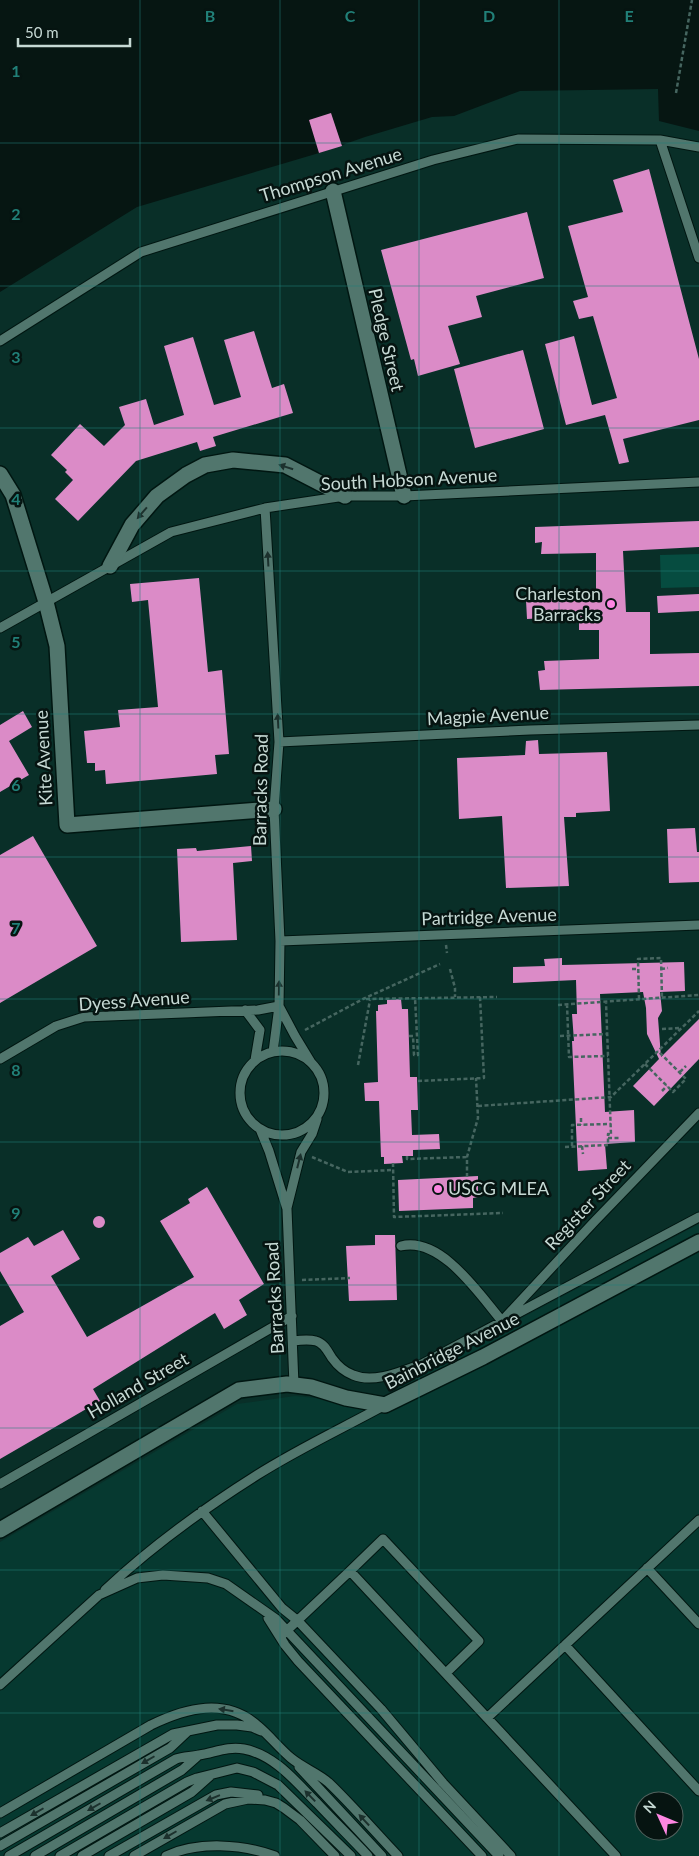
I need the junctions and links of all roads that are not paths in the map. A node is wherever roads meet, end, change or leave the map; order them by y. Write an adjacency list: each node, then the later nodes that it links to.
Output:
1 (660, 140): 2 (lane, Thompson Avenue); 3 (lane, Thompson Avenue); 4 (lane)
2 (699, 147)
3 (333, 191): 5 (lane, Thompson Avenue); 9 (street, Pledge Street)
4 (699, 258)
5 (0, 340)
6 (0, 474): 12 (street)
7 (699, 482): 9 (lane, South Hobson Avenue)
8 (345, 496): 9 (lane, South Hobson Avenue); 10 (lane, South Hobson Avenue); 11 (street, one-way to 11)
9 (404, 496)
10 (265, 508): 11 (lane, South Hobson Avenue); 15 (lane, Barracks Road, one-way to 10)
11 (110, 566): 12 (lane, South Hobson Avenue)
12 (46, 602): 13 (lane, South Hobson Avenue); 16 (street, Kite Avenue)
13 (0, 628)
14 (699, 725): 15 (lane, Magpie Avenue)
15 (279, 742): 16 (lane, Barracks Road)
16 (274, 809): 18 (lane, Barracks Road)
17 (699, 925): 18 (lane, Partridge Avenue)
18 (280, 941): 19 (lane, Barracks Road, one-way to 18)
19 (279, 1006): 20 (lane, Dyess Avenue); 21 (lane); 24 (lane, Barracks Road)
20 (245, 1010): 22 (lane, Dyess Avenue); 23 (lane)
21 (273, 1052): 23 (lane); 24 (lane)
22 (0, 1058)
23 (255, 1060): 27 (lane)
24 (312, 1064): 25 (lane)
25 (320, 1111): 27 (lane); 28 (lane, one-way to 25)
26 (699, 1113): 33 (lane, Register Street)
27 (260, 1129): 28 (lane)
28 (287, 1208): 32 (lane, Barracks Road)
29 (699, 1217): 33 (lane)
30 (699, 1242): 36 (street, Bainbridge Avenue)
31 (401, 1246): 33 (lane)
32 (292, 1316): 34 (lane, Barracks Road); 37 (lane, Holland Street)
33 (502, 1321): 34 (lane)
34 (293, 1341): 35 (lane, Barracks Road)
35 (294, 1385): 36 (street, Bainbridge Avenue); 40 (street, Bainbridge Avenue)
36 (385, 1405): 38 (lane)
37 (0, 1484)
38 (202, 1511): 43 (lane); 44 (lane)
39 (699, 1520): 41 (lane)
40 (0, 1530)
41 (647, 1568): 45 (lane); 47 (lane)
42 (350, 1571): 44 (lane); 48 (lane); 48 (lane)
43 (99, 1595): 46 (lane); 49 (lane)
44 (298, 1621): 46 (lane); 76 (lane)
45 (699, 1624)
46 (283, 1634): 74 (lane); 75 (lane)
47 (564, 1645): 50 (lane); 56 (lane)
48 (446, 1673): 50 (lane)
49 (0, 1686)
50 (487, 1718): 77 (lane)
51 (187, 1732): 52 (lane); 59 (lane, one-way to 59); 60 (lane, one-way to 60)
52 (266, 1733): 54 (lane); 58 (lane, one-way to 58)
53 (199, 1755): 61 (lane, one-way to 61); 62 (lane); 71 (lane, one-way to 53)
54 (291, 1758): 72 (lane); 73 (lane, one-way to 54)
55 (210, 1776): 63 (lane); 64 (lane); 70 (lane)
56 (699, 1791)
57 (276, 1803): 65 (lane, one-way to 65); 66 (lane, one-way to 66); 69 (lane)
58 (0, 1813)
59 (0, 1833)
60 (0, 1846)
61 (9, 1856)
62 (35, 1856)
63 (60, 1856)
64 (82, 1856)
65 (109, 1856)
66 (134, 1856)
67 (166, 1856): 68 (lane)
68 (275, 1856)
69 (335, 1856)
70 (351, 1856)
71 (368, 1856)
72 (382, 1856)
73 (398, 1856)
74 (482, 1856)
75 (499, 1856)
76 (511, 1856)
77 (616, 1856)

